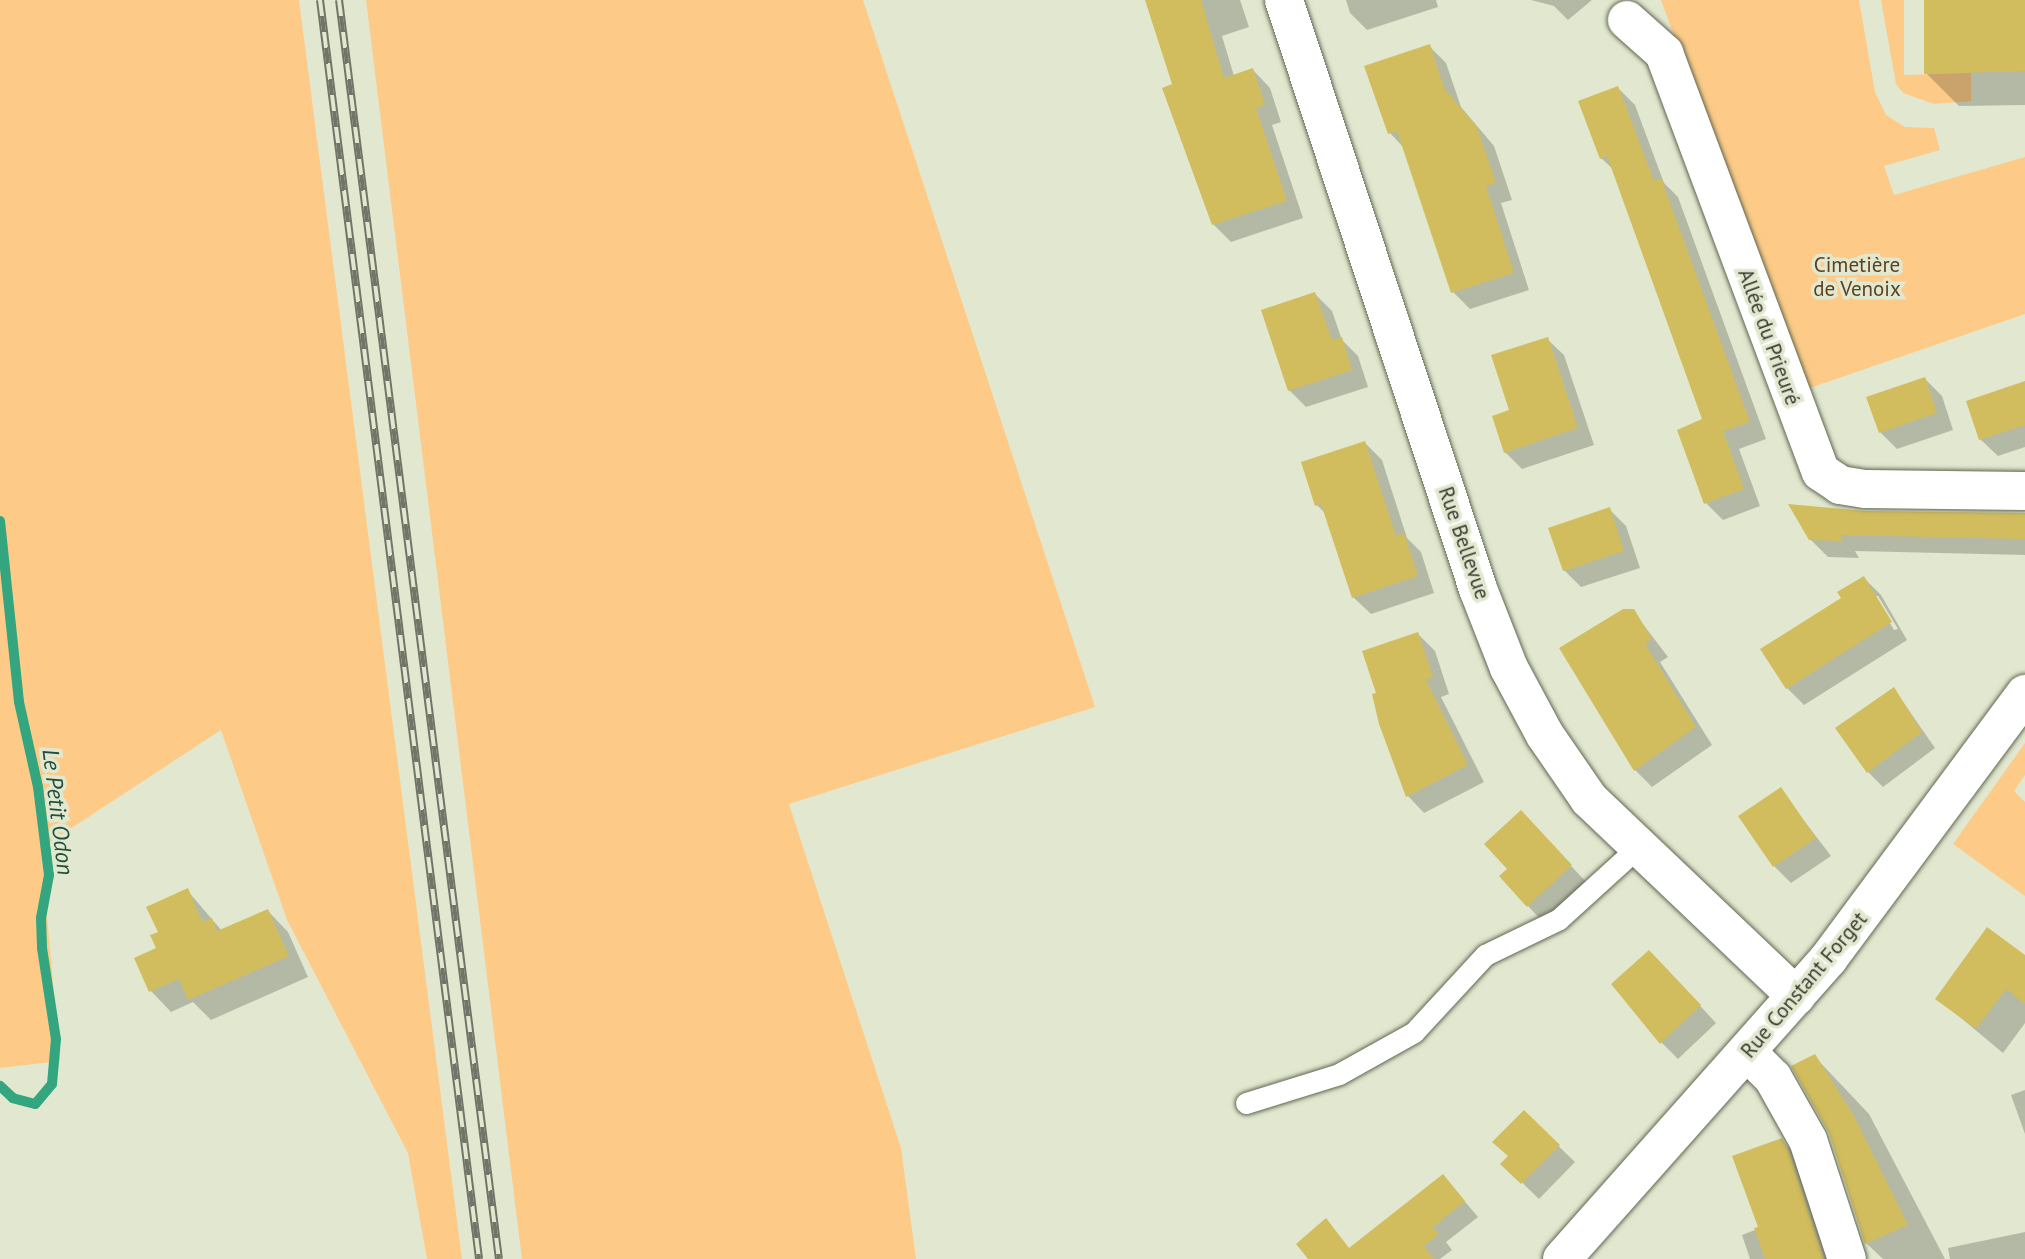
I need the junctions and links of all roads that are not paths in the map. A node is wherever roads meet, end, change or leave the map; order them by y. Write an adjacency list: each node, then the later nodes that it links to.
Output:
1 (1284, 0): 5 (street, Rue Bellevue)
2 (1627, 20): 3 (street, Allée du Prieuré)
3 (2025, 491)
4 (2025, 694): 6 (street, Rue Constant Forget)
5 (1637, 848): 6 (street, Rue Bellevue); 8 (lane)
6 (1796, 996): 7 (street, Rue Constant Forget)
7 (1747, 1052): 9 (street, Rue Constant Forget); 10 (street)
8 (1246, 1102)
9 (1577, 1254)
10 (1847, 1259)

